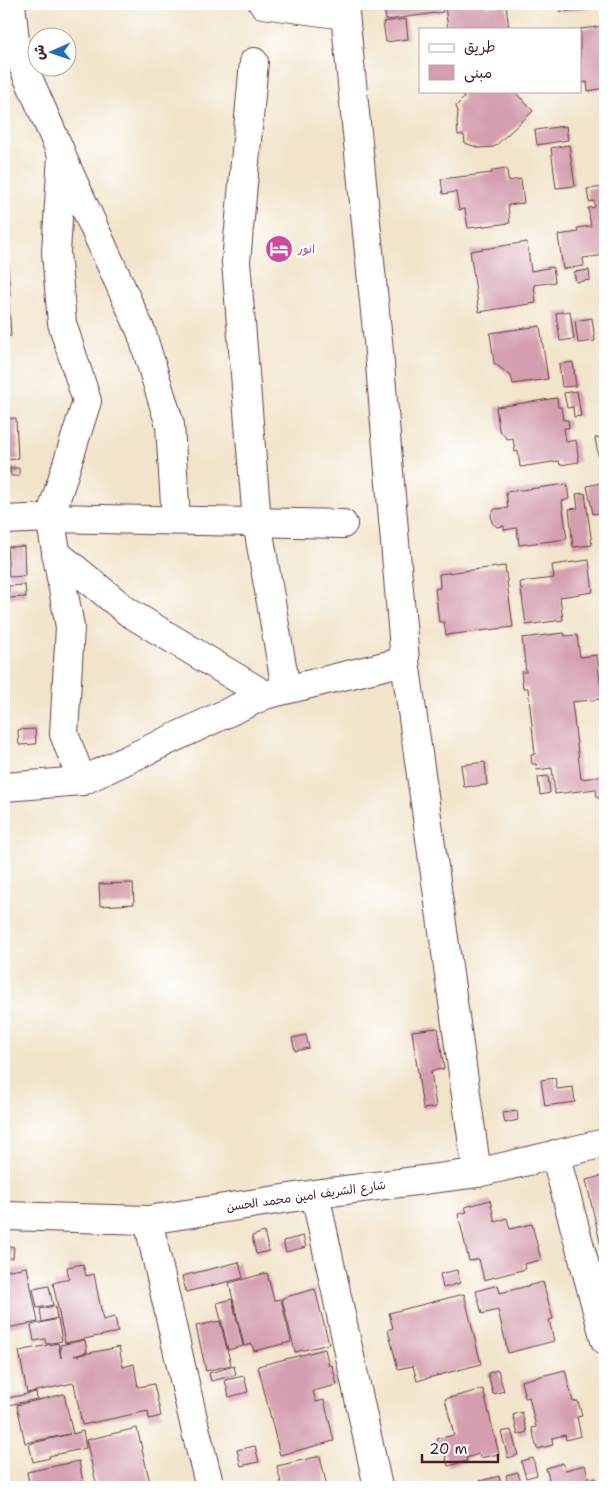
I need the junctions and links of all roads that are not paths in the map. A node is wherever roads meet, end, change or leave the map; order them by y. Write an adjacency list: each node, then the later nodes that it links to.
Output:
1 (11, 4): 5 (street)
2 (263, 4): 3 (street)
3 (344, 9): 12 (street)
4 (254, 62): 9 (street)
5 (62, 155): 6 (street); 8 (street)
6 (50, 518): 7 (street); 8 (street); 11 (street)
7 (4, 520)
8 (176, 520): 9 (street)
9 (257, 522): 10 (street); 13 (street)
10 (343, 524)
11 (56, 553): 13 (street); 14 (street)
12 (405, 662): 13 (street); 18 (street)
13 (276, 692): 14 (street)
14 (82, 781): 15 (street)
15 (4, 787)
16 (605, 1143): 17 (street, شارع الشريف امين محمد الحسن)
17 (555, 1154): 18 (street, شارع الشريف امين محمد الحسن); 22 (street)
18 (477, 1173): 19 (street, شارع الشريف امين محمد الحسن)
19 (316, 1194): 21 (street, شارع الشريف امين محمد الحسن); 24 (street)
20 (4, 1216): 21 (street, شارع الشريف امين محمد الحسن)
21 (148, 1220): 23 (street)
22 (605, 1340)
23 (210, 1487)
24 (378, 1487)

